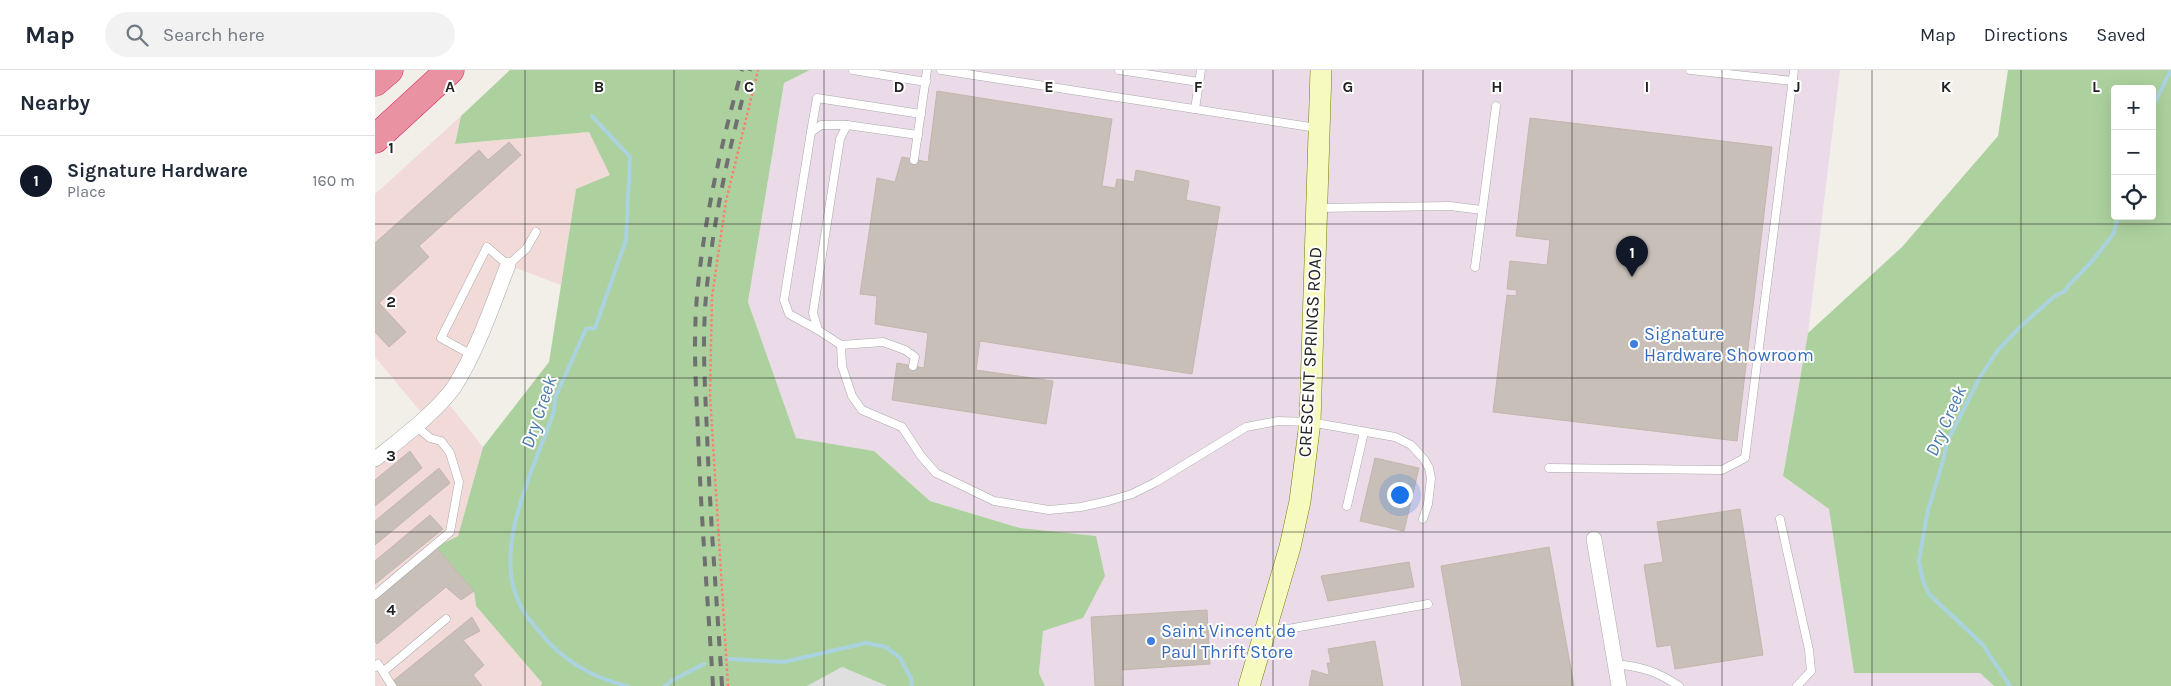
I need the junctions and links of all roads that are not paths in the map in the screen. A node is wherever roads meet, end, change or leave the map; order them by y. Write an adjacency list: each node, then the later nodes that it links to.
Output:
1 (389, 70): 12 (highway)
2 (450, 70): 22 (highway)
3 (853, 70): 13 (lane)
4 (927, 70): 13 (lane)
5 (941, 70): 16 (lane)
6 (1119, 70): 14 (lane)
7 (1201, 70): 14 (lane)
8 (1321, 70): 19 (main road, CRESCENT SPRINGS ROAD)
9 (1690, 70): 11 (lane)
10 (1795, 70): 11 (lane)
11 (1793, 81): 37 (lane)
12 (375, 82)
13 (926, 82): 17 (lane)
14 (1199, 82): 16 (lane)
15 (1496, 106): 25 (lane)
16 (1195, 109): 19 (lane)
17 (921, 114): 20 (lane); 21 (lane)
18 (847, 125): 20 (lane); 21 (lane); 29 (lane)
19 (1319, 128): 24 (main road, CRESCENT SPRINGS ROAD)
20 (811, 132): 29 (lane)
21 (918, 135): 23 (lane)
22 (375, 139)
23 (914, 160)
24 (1316, 208): 25 (lane); 33 (main road, CRESCENT SPRINGS ROAD)
25 (1482, 210): 28 (lane)
26 (536, 232): 27 (lane)
27 (508, 265): 31 (street); 31 (lane)
28 (1475, 267)
29 (818, 330): 30 (lane)
30 (841, 345): 32 (lane); 33 (lane)
31 (472, 355): 34 (street)
32 (913, 366)
33 (1310, 422): 35 (lane); 45 (main road, CRESCENT SPRINGS ROAD)
34 (415, 426): 36 (street); 42 (lane)
35 (1364, 432): 38 (lane); 39 (lane)
36 (375, 459)
37 (1549, 468)
38 (1347, 506)
39 (1423, 519)
40 (1781, 519): 53 (lane)
41 (1594, 540): 46 (street)
42 (375, 595)
43 (1428, 604): 45 (lane)
44 (446, 619): 48 (lane)
45 (1265, 629): 50 (main road, CRESCENT SPRINGS ROAD)
46 (1615, 664): 51 (street); 52 (lane)
47 (375, 667): 48 (lane)
48 (384, 671): 49 (lane)
49 (392, 686)
50 (1249, 686)
51 (1619, 686)
52 (1679, 686)
53 (1797, 686)

